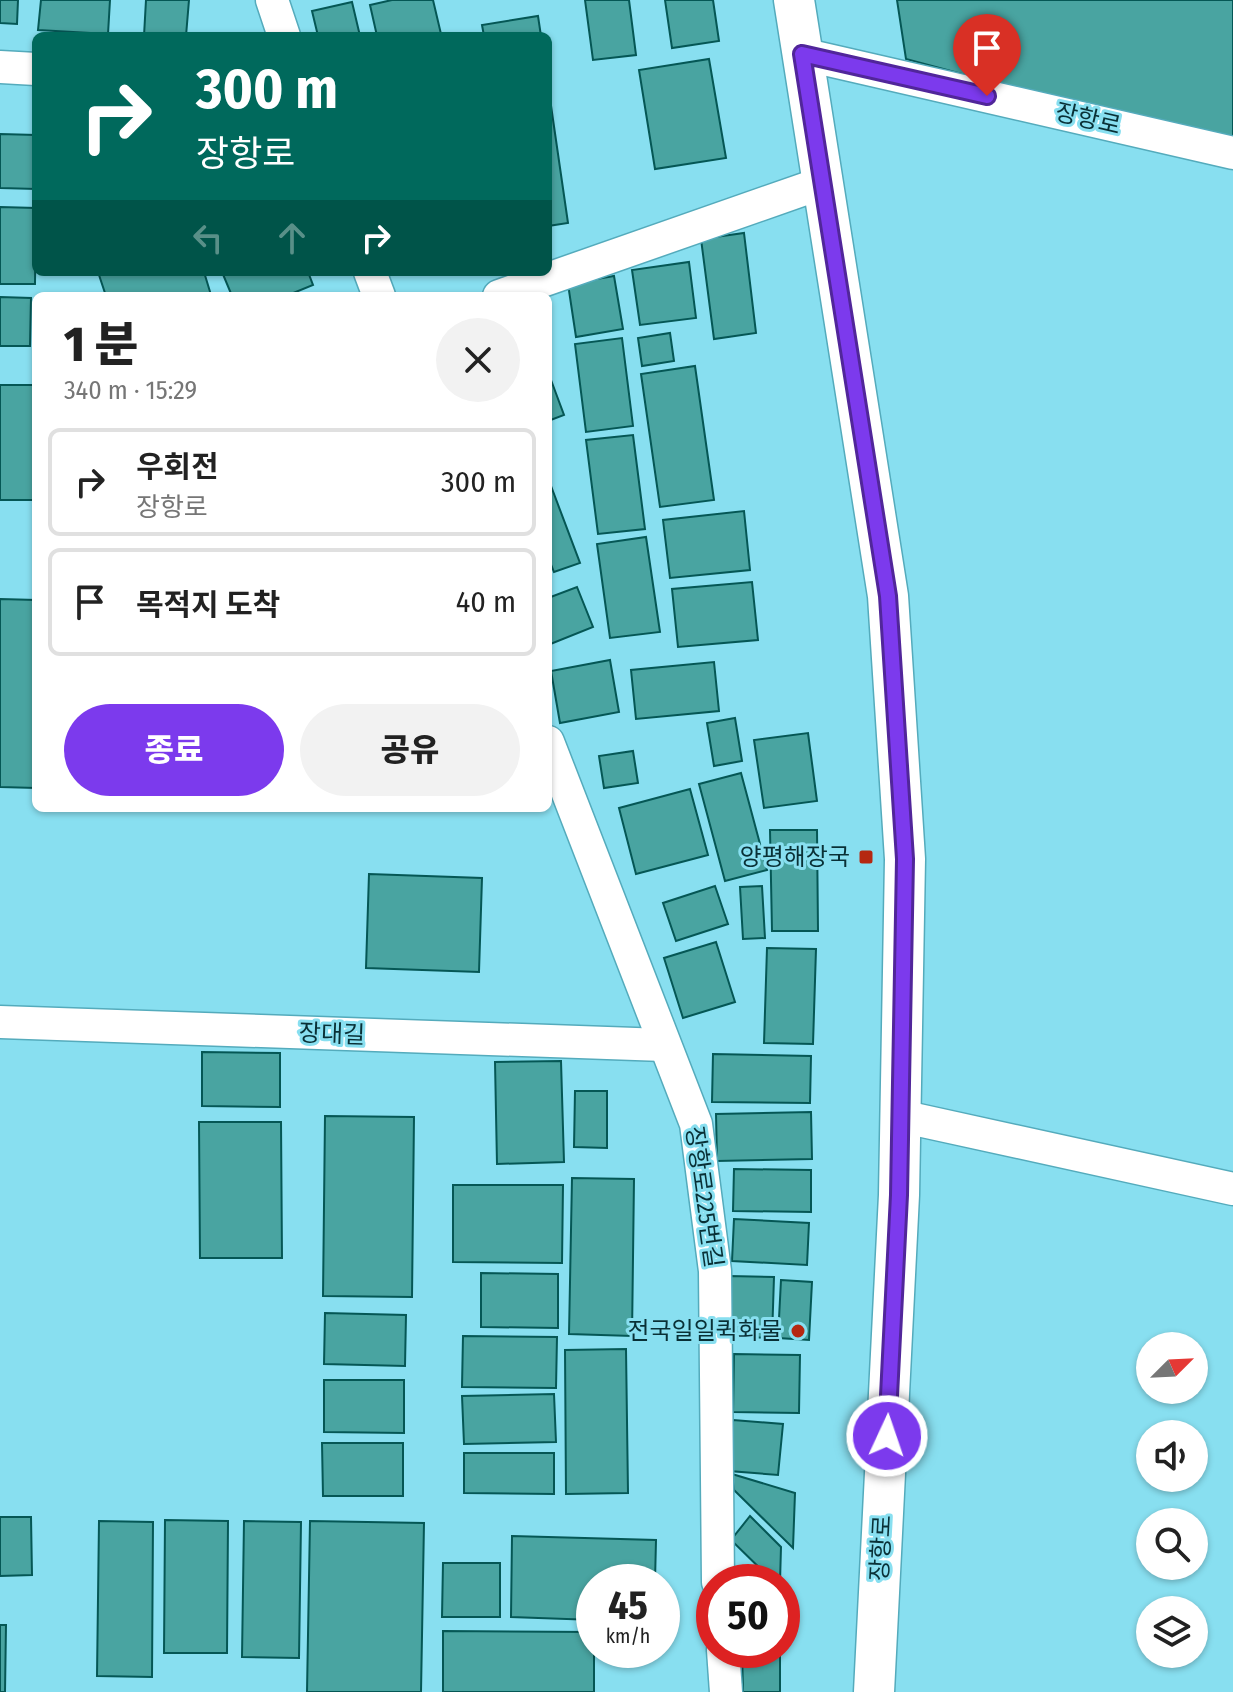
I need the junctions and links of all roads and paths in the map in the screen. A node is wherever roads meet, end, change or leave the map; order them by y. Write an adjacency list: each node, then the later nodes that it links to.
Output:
1 (272, 0): 3 (street)
2 (794, 0): 4 (main road, 장항로)
3 (283, 32)
4 (802, 54): 7 (street, 장항로); 8 (main road, 장항로)
5 (0, 67): 6 (street)
6 (32, 69)
7 (1233, 153)
8 (822, 183): 9 (street); 13 (main road, 장항로)
9 (510, 292)
10 (552, 752): 12 (street, 장항로225번길)
11 (0, 1022): 12 (street, 장대길)
12 (664, 1045): 15 (street, 장항로225번길)
13 (900, 1116): 14 (street); 18 (main road, 장항로)
14 (1233, 1189)
15 (718, 1564)
16 (724, 1668): 17 (street)
17 (726, 1692)
18 (874, 1692)

